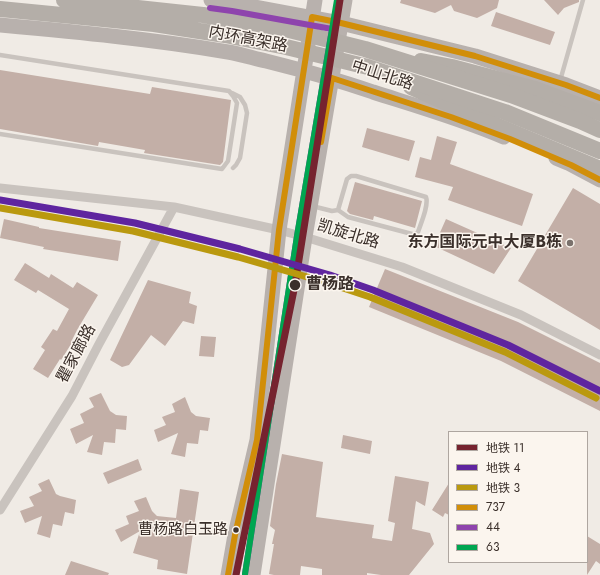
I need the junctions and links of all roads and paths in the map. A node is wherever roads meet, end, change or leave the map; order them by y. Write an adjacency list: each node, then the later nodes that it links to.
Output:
1 (64, 0): 10 (highway, 内环高架路, bridge)
2 (211, 0): 7 (main road)
3 (315, 0): 7 (main road)
4 (344, 0): 8 (main road)
5 (583, 0): 15 (lane)
6 (0, 9): 12 (highway, 内环高架路, bridge)
7 (312, 17): 8 (main road); 13 (main road)
8 (341, 23): 14 (main road); 15 (main road)
9 (0, 25): 13 (main road, 中山北路)
10 (365, 49): 18 (highway, bridge); 19 (highway, 内环高架路, bridge)
11 (0, 55): 16 (lane)
12 (368, 67): 21 (highway, 内环高架路, bridge); 23 (highway, bridge)
13 (304, 70): 14 (main road, 中山北路); 29 (main road)
14 (332, 78): 24 (main road, 中山北路); 26 (main road)
15 (559, 83): 17 (main road)
16 (229, 91): 20 (lane); 22 (lane)
17 (600, 98)
18 (600, 113)
19 (600, 130)
20 (0, 134)
21 (600, 151)
22 (233, 168)
23 (600, 169)
24 (600, 180)
25 (0, 188): 27 (street, 凯旋北路)
26 (310, 206): 28 (lane); 30 (main road)
27 (174, 207): 29 (street, 凯旋北路); 32 (street, 瞿家廊路)
28 (338, 210): 28 (lane)
29 (279, 230): 30 (street, 凯旋北路); 33 (main road)
30 (305, 237): 31 (street, 凯旋北路); 34 (main road)
31 (600, 355)
32 (0, 510)
33 (228, 575)
34 (253, 575)

